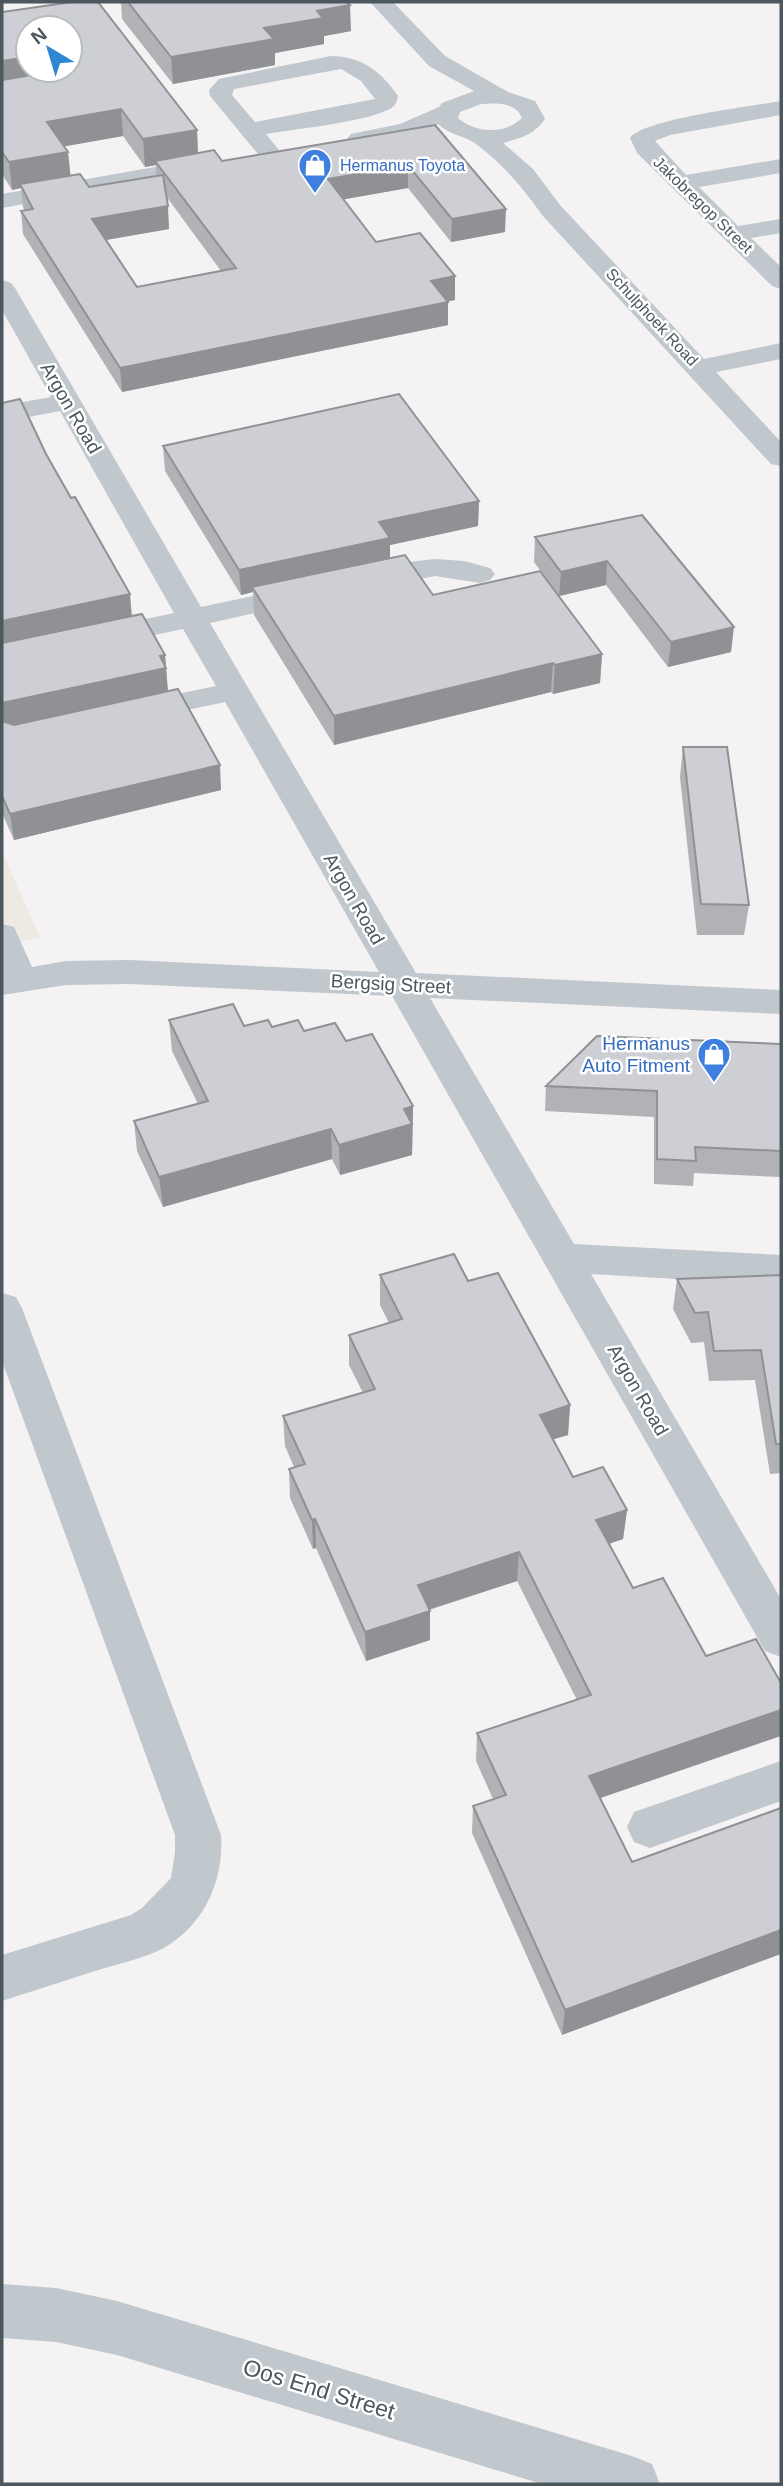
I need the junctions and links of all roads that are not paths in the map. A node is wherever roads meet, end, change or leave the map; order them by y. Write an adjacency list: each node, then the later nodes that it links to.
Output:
1 (381, 2): 2 (street)
2 (437, 61): 3 (street); 5 (street)
3 (503, 98): 5 (street); 6 (street)
4 (781, 108): 17 (street, Jakobregop Street)
5 (448, 110): 8 (street); 9 (street, Schulphoek Road)
6 (530, 125): 9 (street); 16 (street)
7 (250, 130): 7 (street); 13 (street)
8 (406, 131): 9 (street); 11 (street)
9 (475, 134): 16 (street, Schulphoek Road)
10 (200, 141): 14 (street)
11 (338, 142)
12 (298, 149): 13 (street)
13 (271, 154): 14 (street)
14 (231, 161): 18 (street)
15 (781, 166): 17 (street)
16 (525, 174): 24 (street, Schulphoek Road)
17 (681, 183): 20 (street, Jakobregop Street)
18 (3, 199)
19 (781, 226): 20 (street)
20 (733, 234): 21 (street, Jakobregop Street)
21 (781, 281)
22 (2, 288): 25 (street, Argon Road)
23 (781, 351): 24 (street)
24 (700, 368): 27 (street, Schulphoek Road)
25 (67, 402): 26 (street); 29 (street, Argon Road)
26 (2, 414)
27 (781, 458)
28 (480, 574): 29 (street)
29 (193, 619): 30 (street); 31 (street, Argon Road)
30 (2, 658)
31 (234, 691): 32 (street); 35 (street, Argon Road)
32 (112, 717)
33 (2, 936): 34 (street)
34 (11, 981): 35 (street, Bergsig Street)
35 (403, 984): 36 (street, Bergsig Street); 37 (street, Argon Road)
36 (781, 1002)
37 (562, 1258): 38 (street); 40 (street, Argon Road)
38 (781, 1270)
39 (2, 1308): 43 (street)
40 (781, 1638)
41 (781, 1781): 42 (street)
42 (650, 1828)
43 (2, 1978)
44 (2, 2311): 45 (street, Oos End Street)
45 (632, 2484)

